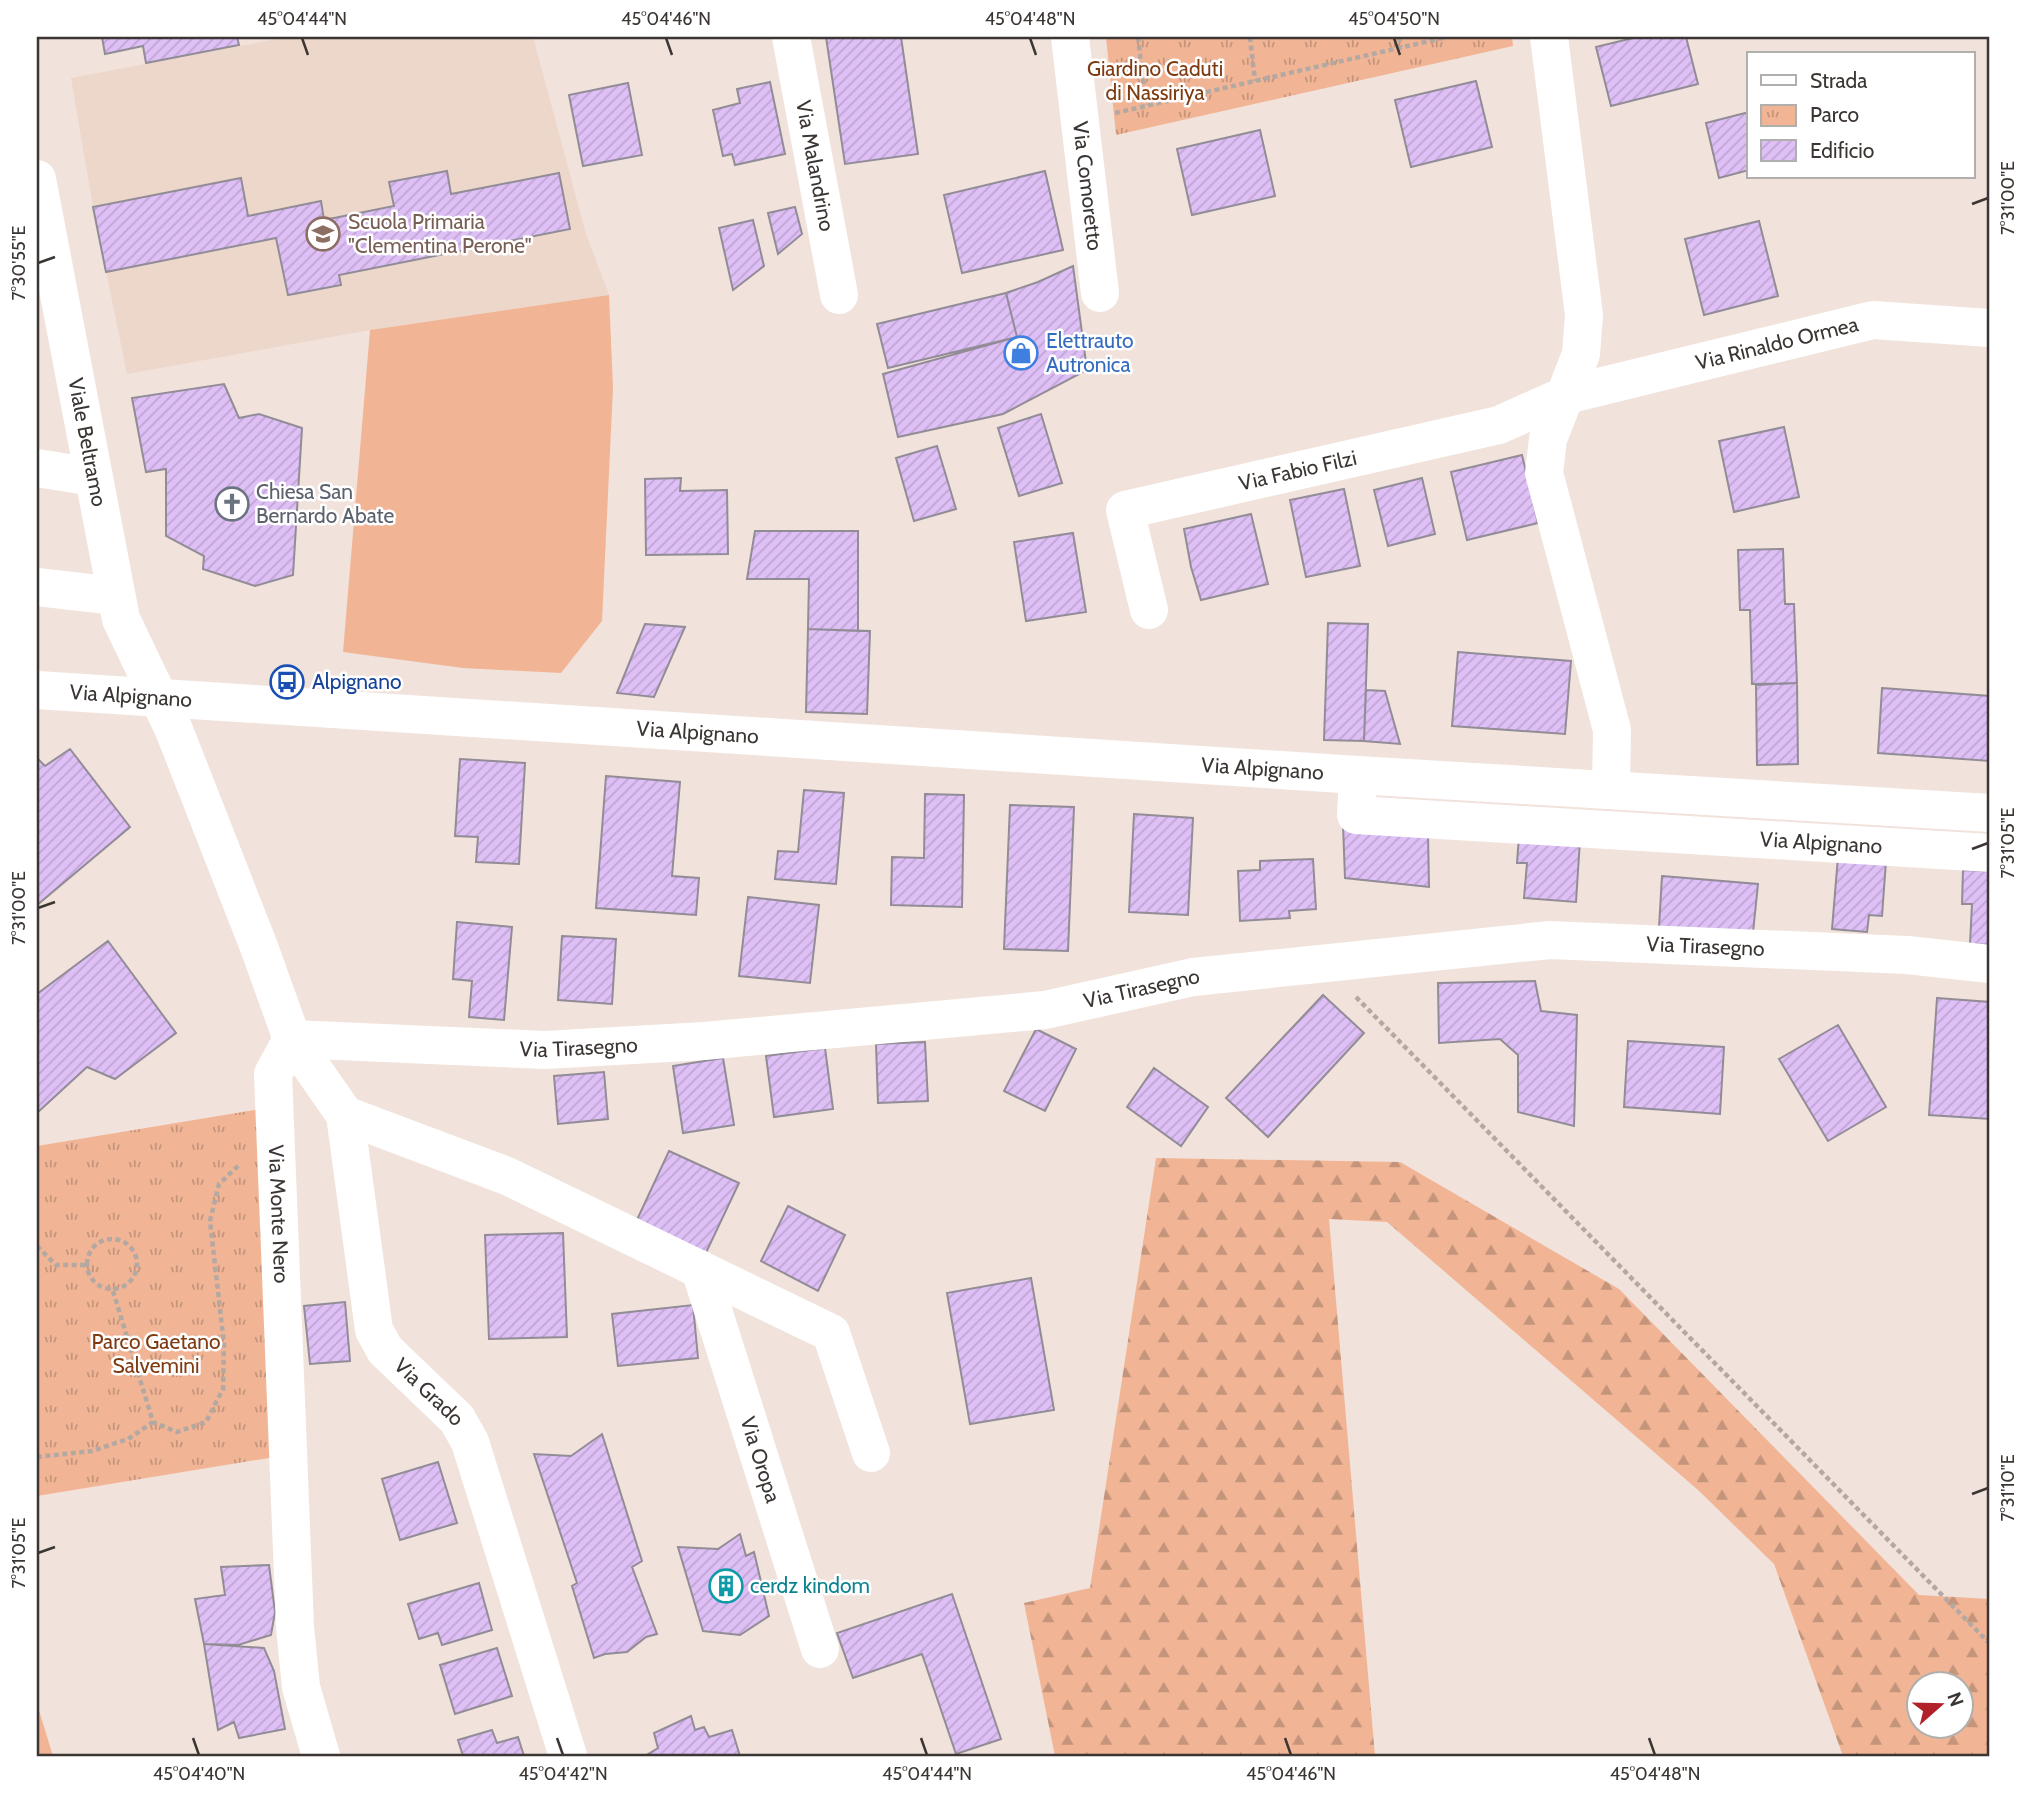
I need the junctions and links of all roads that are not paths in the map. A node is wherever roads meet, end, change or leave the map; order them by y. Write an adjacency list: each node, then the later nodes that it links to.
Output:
1 (791, 37): 6 (street, Via Malandrino)
2 (1070, 37): 5 (street, Via Comoretto)
3 (1549, 37): 8 (street)
4 (37, 178): 10 (street, Viale Beltramo)
5 (1100, 293)
6 (839, 295)
7 (1990, 328): 8 (street, Via Rinaldo Ormea)
8 (1566, 394): 13 (street, Via Fabio Filzi); 17 (street)
9 (37, 468): 10 (street)
10 (93, 477): 12 (street, Viale Beltramo)
11 (37, 587): 12 (street)
12 (116, 596): 15 (street, Viale Beltramo)
13 (1149, 610)
14 (43, 684): 15 (street, Via Alpignano)
15 (160, 698): 16 (street, Via Alpignano); 21 (street)
16 (1357, 775): 17 (street, Via Alpignano); 19 (street, Via Alpignano)
17 (1611, 789): 18 (street, Via Alpignano)
18 (1990, 813)
19 (1990, 853)
20 (1990, 964): 21 (street, Via Tirasegno)
21 (292, 1039): 22 (street, Via Grado); 26 (street, Via Monte Nero)
22 (345, 1115): 23 (street); 27 (street, Via Grado)
23 (700, 1269): 24 (street); 25 (street, Via Oropa)
24 (871, 1452)
25 (820, 1649)
26 (321, 1756)
27 (568, 1756)

